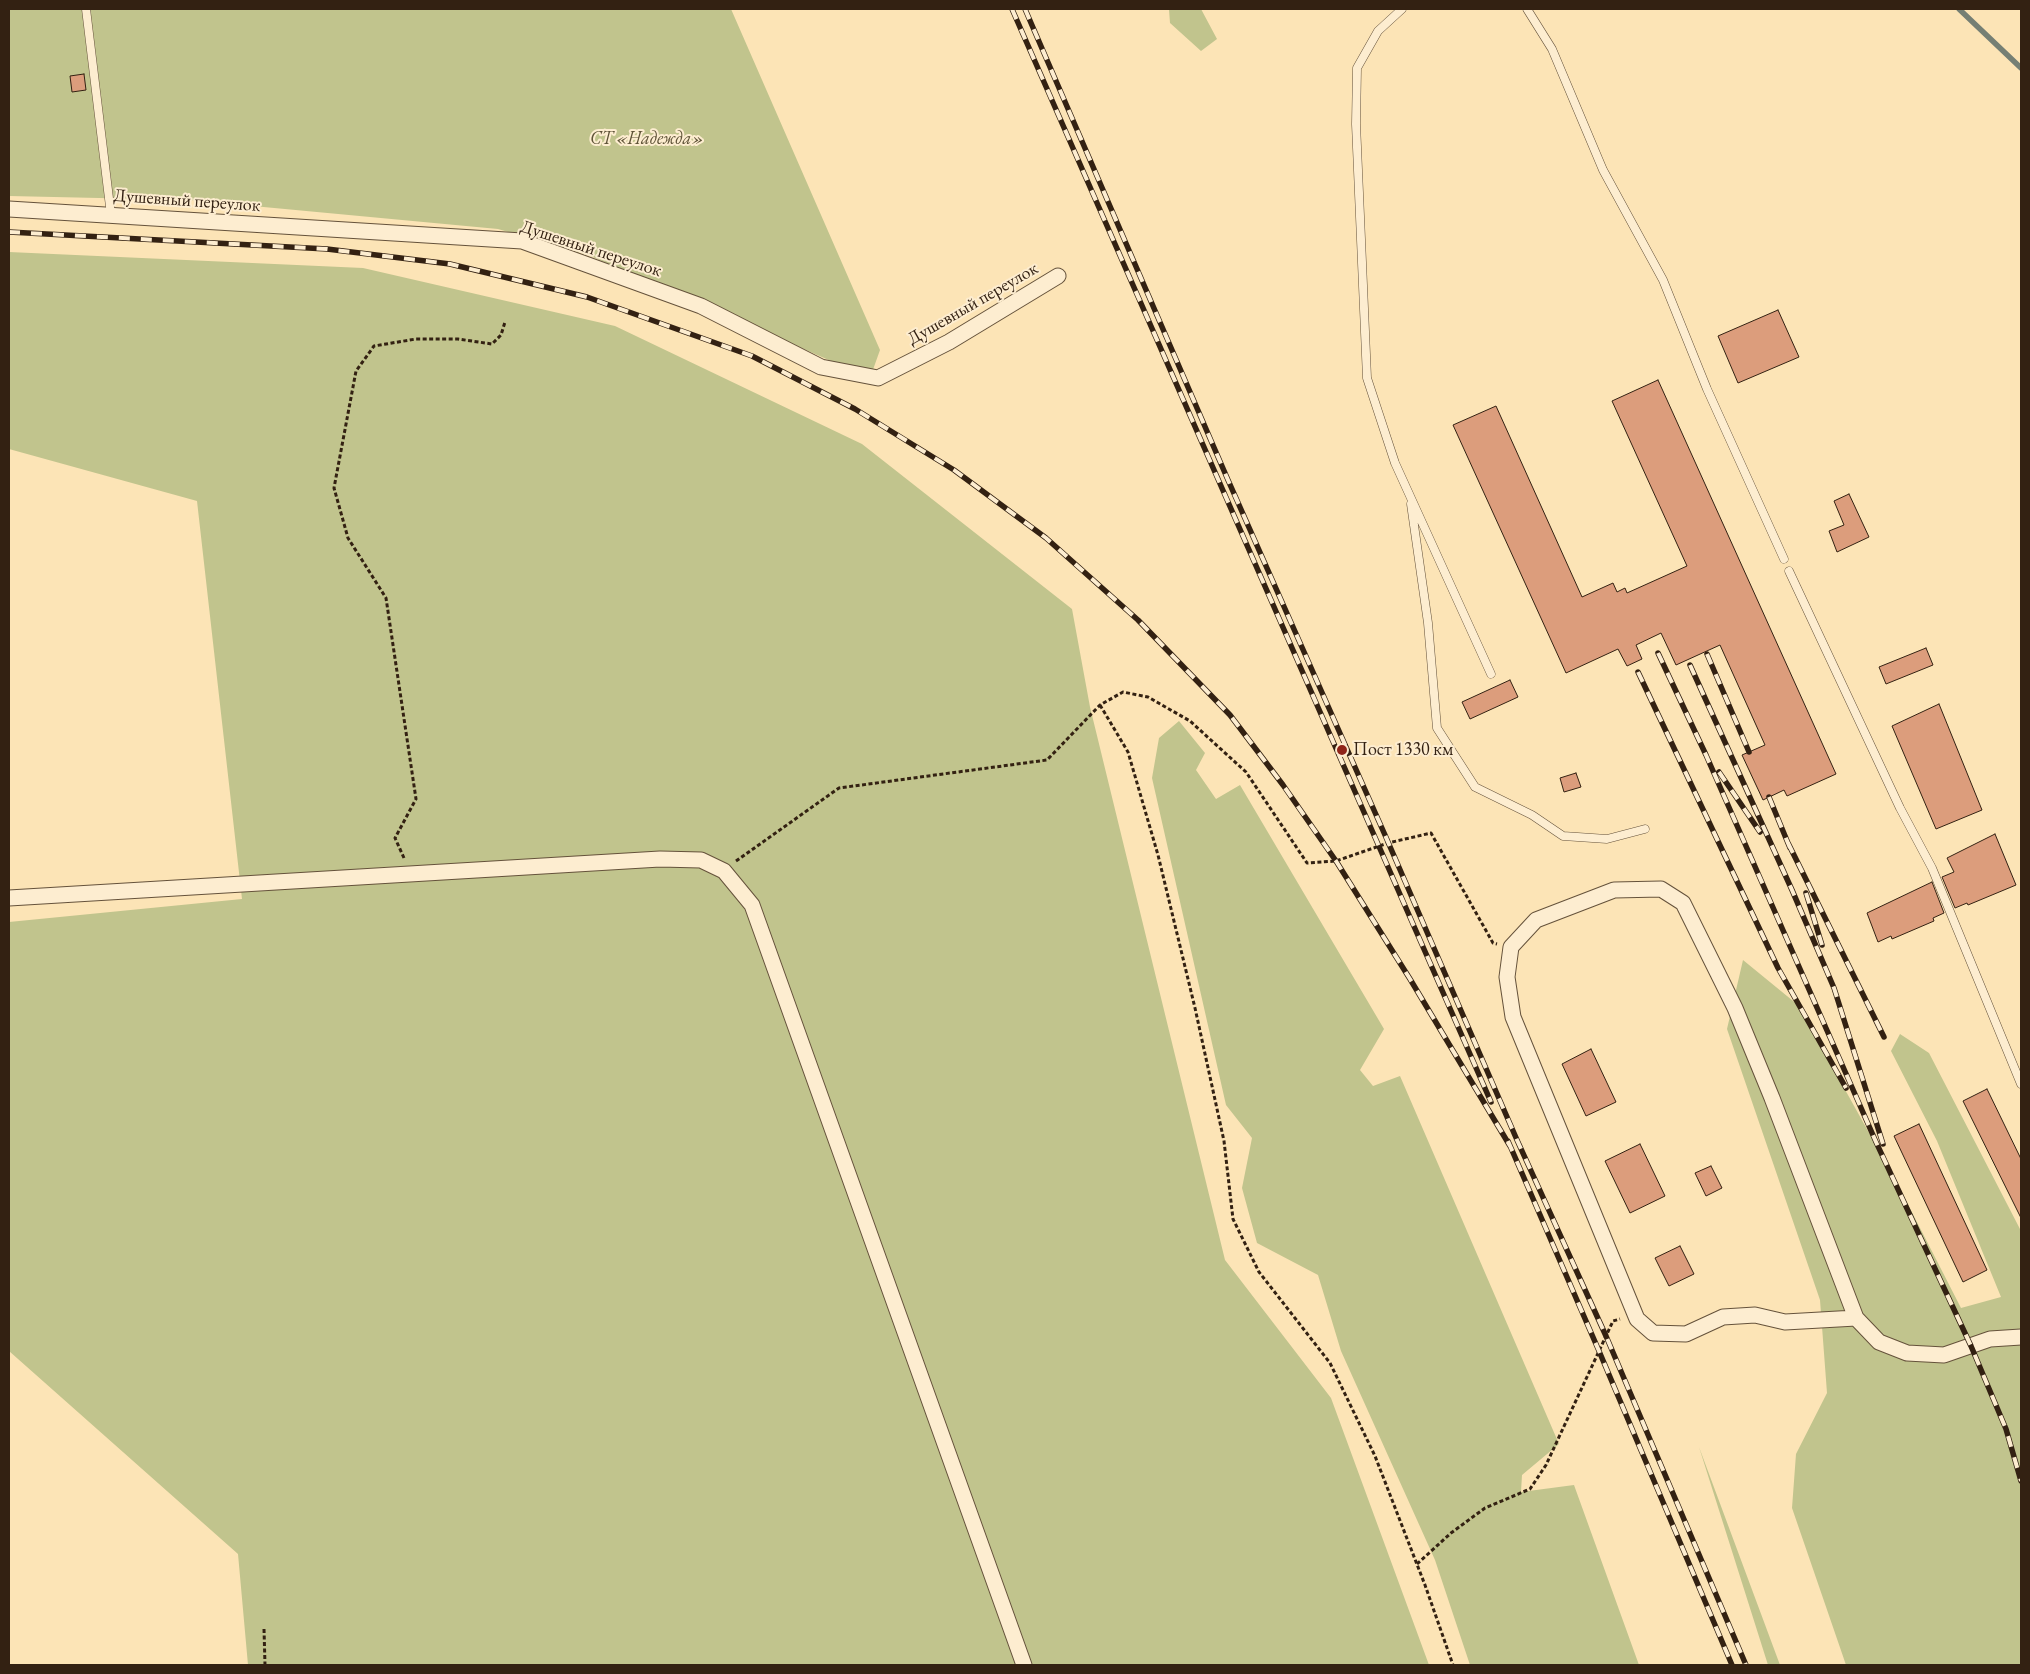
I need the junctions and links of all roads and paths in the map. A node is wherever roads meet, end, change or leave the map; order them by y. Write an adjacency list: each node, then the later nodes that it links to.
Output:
1 (86, 9): 5 (lane)
2 (1402, 9): 8 (lane)
3 (1527, 9): 9 (lane)
4 (9, 209): 5 (street, Душевный переулок)
5 (111, 215): 6 (street, Душевный переулок)
6 (1058, 276)
7 (505, 322): 15 (path)
8 (1410, 495): 11 (lane); 13 (lane)
9 (1784, 559)
10 (1789, 571): 18 (lane)
11 (1491, 674)
12 (1100, 705): 14 (path); 17 (path); 22 (path)
13 (1645, 829)
14 (724, 870): 15 (street); 25 (street)
15 (411, 875): 16 (street)
16 (9, 898)
17 (1511, 947): 19 (street); 20 (street)
18 (2021, 1084)
19 (1856, 1318): 20 (street); 21 (street)
20 (1637, 1319): 22 (path)
21 (2021, 1337)
22 (1417, 1564): 26 (path)
23 (264, 1629): 24 (path)
24 (266, 1665)
25 (1024, 1665)
26 (1453, 1665)

